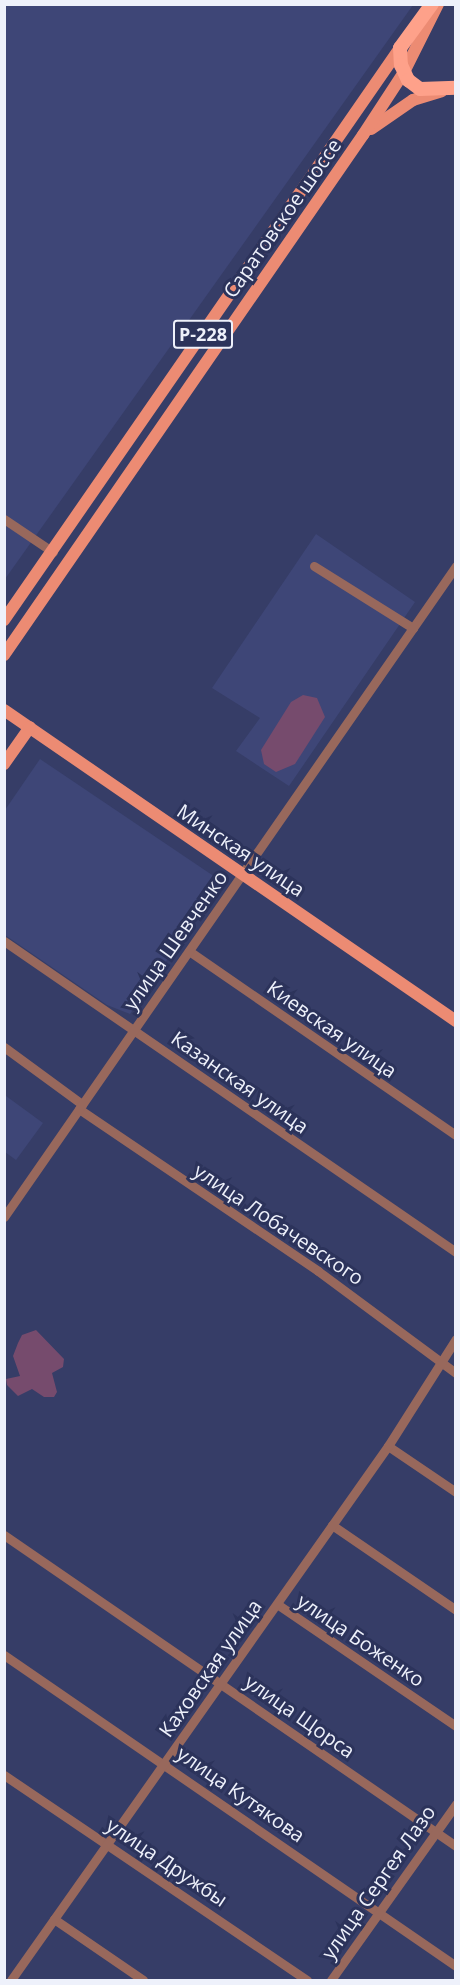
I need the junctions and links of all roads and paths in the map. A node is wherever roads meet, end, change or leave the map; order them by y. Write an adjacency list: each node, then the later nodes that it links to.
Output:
1 (432, 4): 3 (highway, Саратовское шоссе / Р-228)
2 (438, 4): 4 (main road, Саратовское шоссе)
3 (400, 48): 4 (highway); 8 (main road, Саратовское шоссе / Р-228)
4 (404, 72): 5 (highway); 6 (main road, Саратовское шоссе)
5 (452, 89): 6 (main road)
6 (363, 135): 13 (main road, Саратовское шоссе)
7 (4, 519): 8 (street)
8 (53, 552): 11 (main road, Саратовское шоссе / Р-228)
9 (314, 566): 12 (street)
10 (456, 566): 12 (street, улица Шевченко)
11 (4, 620)
12 (413, 628): 17 (street, улица Шевченко)
13 (4, 655)
14 (4, 710): 15 (main road, Минская улица)
15 (30, 727): 16 (main road); 17 (main road, Минская улица)
16 (4, 764)
17 (242, 875): 19 (street, улица Шевченко); 20 (main road, Минская улица)
18 (4, 941): 21 (street, Казанская улица)
19 (189, 951): 21 (street, улица Шевченко); 24 (street, Киевская улица)
20 (456, 1021)
21 (134, 1030): 23 (street, улица Шевченко); 26 (street, Казанская улица)
22 (4, 1047): 23 (street, улица Лобачевского)
23 (81, 1106): 25 (street, улица Шевченко); 28 (street, улица Лобачевского)
24 (456, 1135)
25 (4, 1217)
26 (456, 1252)
27 (456, 1339): 28 (street, Каховская улица)
28 (439, 1361): 29 (street, улица Лобачевского); 30 (street, Каховская улица)
29 (452, 1371): 30 (street)
30 (436, 1374): 31 (street, Каховская улица)
31 (388, 1446): 32 (street); 33 (street, Каховская улица)
32 (456, 1492)
33 (332, 1526): 35 (street, Каховская улица); 36 (street)
34 (4, 1535): 38 (street, улица Щорса)
35 (277, 1604): 38 (street, Каховская улица); 39 (street, улица Боженко)
36 (456, 1610)
37 (4, 1655): 40 (street, улица Кутякова)
38 (221, 1684): 40 (street, Каховская улица); 43 (street, улица Щорса)
39 (456, 1726)
40 (165, 1764): 44 (street, Каховская улица); 46 (street, улица Кутякова)
41 (4, 1775): 44 (street, улица Дружбы)
42 (456, 1804): 43 (street, улица Сергея Лазо)
43 (436, 1832): 45 (street, улица Щорса); 46 (street, улица Сергея Лазо)
44 (109, 1844): 47 (street, Каховская улица); 51 (street, улица Дружбы)
45 (456, 1846)
46 (379, 1912): 48 (street, улица Кутякова); 52 (street, улица Сергея Лазо)
47 (54, 1918): 49 (street, Каховская улица); 50 (street)
48 (456, 1965)
49 (11, 1980)
50 (143, 1980)
51 (307, 1980)
52 (330, 1980)

